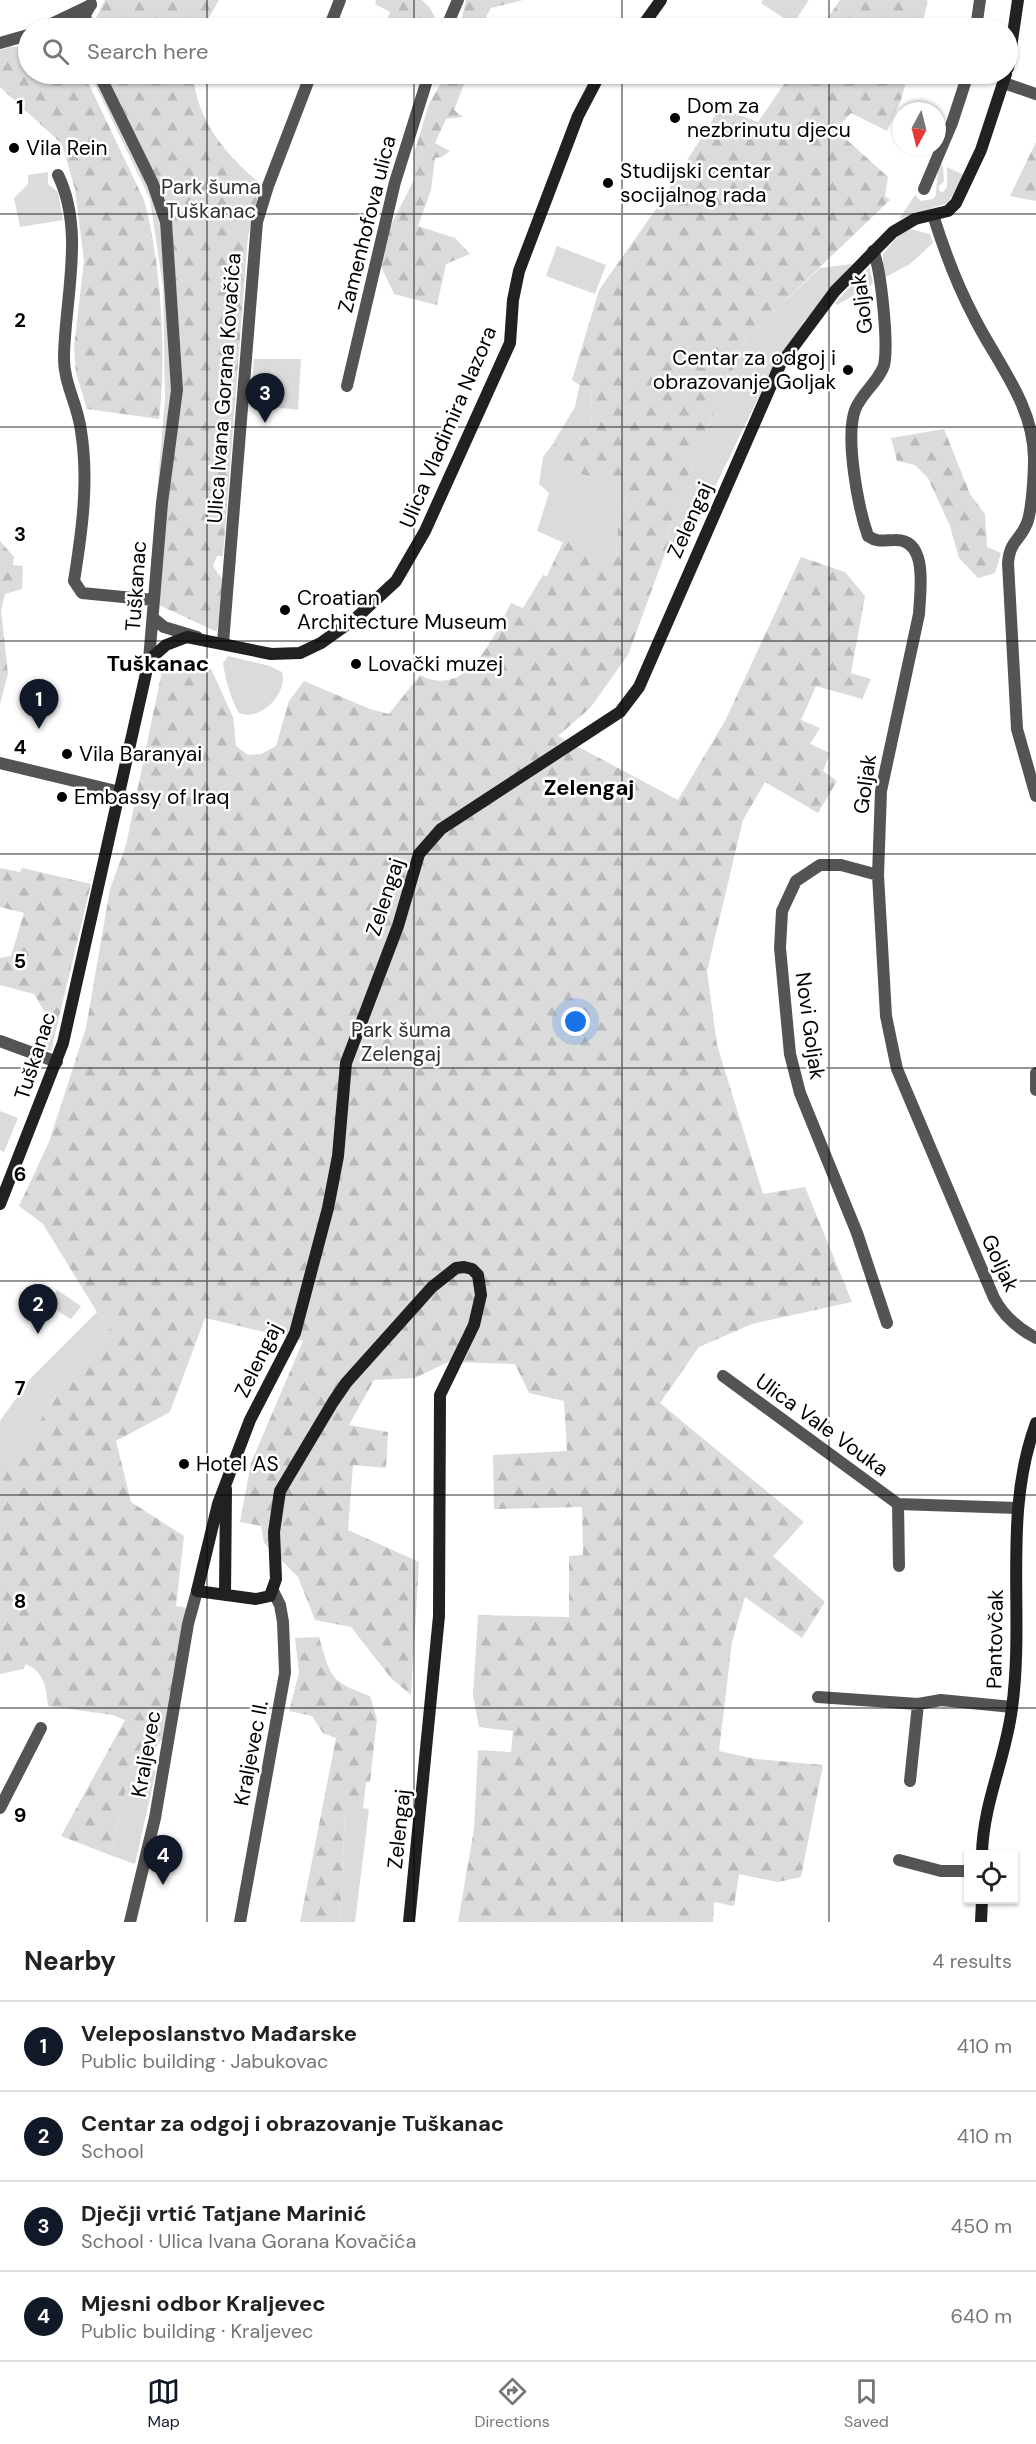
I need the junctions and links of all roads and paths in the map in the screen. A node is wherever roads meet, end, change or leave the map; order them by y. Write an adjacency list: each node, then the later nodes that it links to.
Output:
1 (340, 0): 9 (street)
2 (458, 0): 10 (street)
3 (661, 0): 11 (street)
4 (980, 0): 12 (street)
5 (1018, 0): 13 (street)
6 (92, 2): 7 (street); 8 (street)
7 (62, 18)
8 (87, 18)
9 (333, 18)
10 (450, 18)
11 (648, 18)
12 (977, 18)
13 (1015, 18)
14 (18, 38): 15 (street)
15 (0, 43)
16 (104, 84): 29 (street, Tuškanac)
17 (307, 84): 32 (street, Ulica Ivana Gorana Kovačića)
18 (426, 84): 28 (street, Zamenhofova ulica)
19 (595, 84): 32 (street, Ulica Vladimira Nazora)
20 (964, 84): 25 (street)
21 (1003, 84): 26 (street, Zelengaj)
22 (1017, 84): 23 (street)
23 (1036, 94)
24 (58, 175): 29 (street)
25 (924, 189)
26 (933, 215): 27 (street, Zelengaj); 36 (street)
27 (873, 251): 37 (street, Goljak); 47 (street, Zelengaj)
28 (346, 386)
29 (154, 600): 30 (street, Tuškanac)
30 (153, 618): 31 (street, Ulica Vladimira Nazora); 33 (street, Tuškanac)
31 (198, 637): 32 (street, Ulica Vladimira Nazora); 33 (street, Ulica Vladimira Nazora)
32 (223, 643)
33 (149, 660): 35 (street, Tuškanac)
34 (0, 763): 35 (street)
35 (120, 792): 39 (street, Tuškanac)
36 (1036, 796)
37 (878, 874): 43 (street, Novi Goljak); 44 (street, Goljak)
38 (0, 1041): 39 (street)
39 (57, 1062): 42 (street, Tuškanac)
40 (1036, 1073): 41 (street)
41 (1036, 1090)
42 (0, 1204)
43 (887, 1323)
44 (1036, 1338)
45 (723, 1376): 48 (street, Ulica Vale Vouka)
46 (1036, 1423): 49 (street, Pantovčak)
47 (226, 1483): 51 (street, Zelengaj); 53 (street)
48 (898, 1504): 49 (street, Ulica Vale Vouka); 50 (street, Ulica Vale Vouka)
49 (1017, 1508): 56 (street, Pantovčak)
50 (899, 1566)
51 (197, 1591): 53 (street); 64 (street, Kraljevec)
52 (273, 1591): 53 (street); 65 (street, Kraljevec II.); 66 (street, Zelengaj)
53 (225, 1595)
54 (818, 1697): 55 (street)
55 (918, 1704): 56 (street); 58 (street)
56 (1012, 1707): 60 (street, Pantovčak)
57 (41, 1728): 59 (street)
58 (910, 1781)
59 (0, 1808)
60 (982, 1850)
61 (899, 1860): 62 (street)
62 (964, 1871)
63 (982, 1904): 67 (street)
64 (130, 1922)
65 (240, 1922)
66 (409, 1922)
67 (981, 1922)

